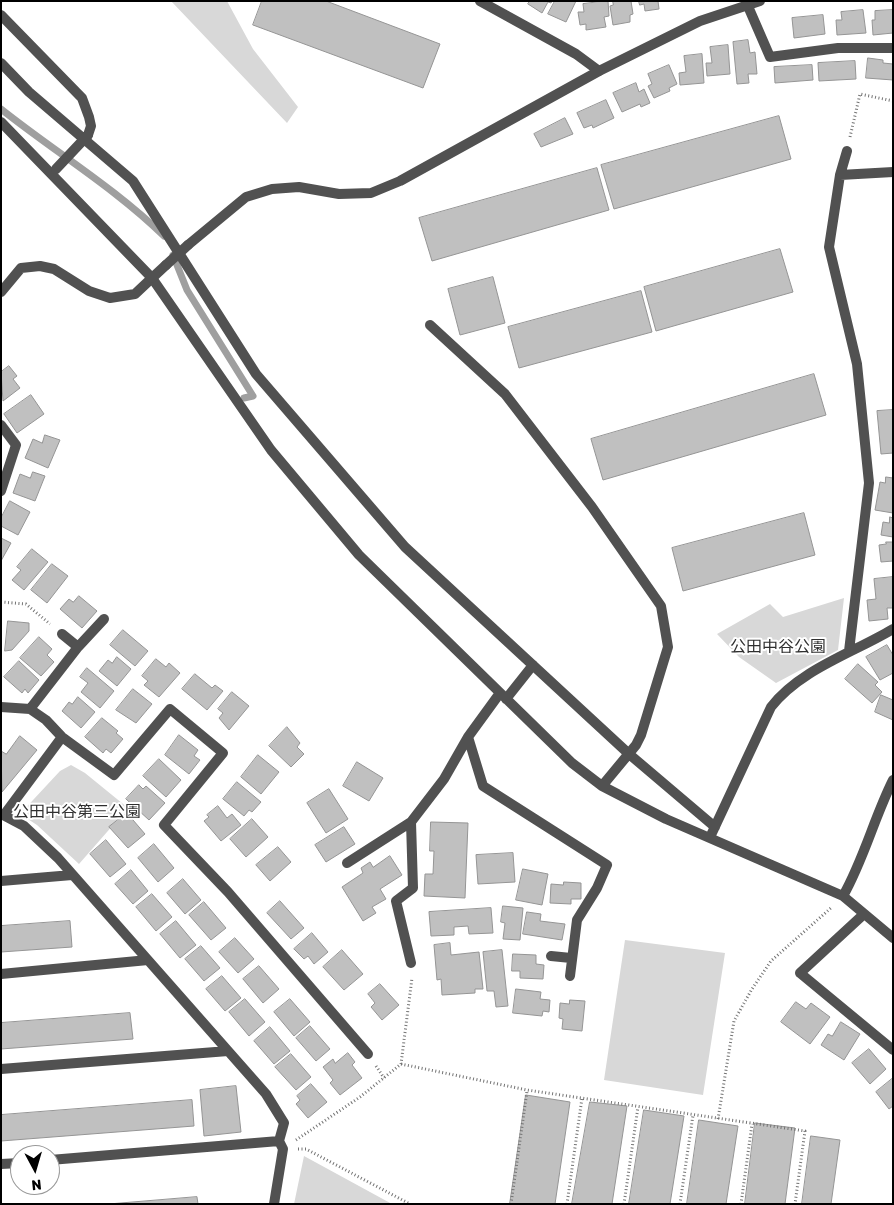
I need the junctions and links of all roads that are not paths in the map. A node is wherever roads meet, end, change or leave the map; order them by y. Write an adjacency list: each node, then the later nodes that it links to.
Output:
1 (480, 1): 7 (street)
2 (760, 1): 3 (street)
3 (747, 4): 5 (street); 7 (street)
4 (1, 15): 10 (street, bridge)
5 (893, 48)
6 (1, 63): 23 (street)
7 (599, 71): 13 (street, bridge)
8 (1, 122): 10 (street)
9 (847, 151): 12 (street)
10 (53, 172): 13 (street)
11 (893, 172): 12 (street)
12 (840, 175): 22 (street)
13 (152, 278): 14 (street); 24 (street)
14 (1, 292)
15 (430, 325): 29 (street)
16 (1, 425): 17 (street)
17 (1, 491)
18 (104, 619): 21 (street)
19 (893, 628): 22 (street)
20 (62, 634): 21 (street)
21 (78, 647): 26 (street)
22 (848, 651): 34 (street)
23 (533, 665): 24 (street); 29 (street)
24 (503, 696): 28 (street); 31 (street)
25 (1, 707): 26 (street)
26 (30, 709): 27 (street)
27 (62, 737): 32 (street); 49 (street)
28 (468, 737): 33 (street); 42 (street)
29 (629, 754): 31 (street); 34 (street)
30 (893, 780): 38 (street)
31 (602, 786): 34 (street)
32 (3, 814): 36 (street)
33 (411, 822): 35 (street); 44 (street)
34 (712, 832): 38 (street)
35 (347, 863)
36 (72, 875): 37 (street); 43 (street)
37 (1, 881)
38 (843, 896): 39 (street)
39 (864, 914): 40 (street); 47 (street)
40 (893, 938)
41 (551, 956): 42 (street)
42 (571, 958): 46 (street)
43 (148, 960): 45 (street); 48 (street)
44 (410, 962)
45 (1, 974)
46 (570, 976)
47 (893, 1050)
48 (228, 1051): 50 (street); 51 (street)
49 (368, 1054)
50 (1, 1069)
51 (281, 1145): 52 (street); 53 (street)
52 (60, 1159)
53 (274, 1204)

